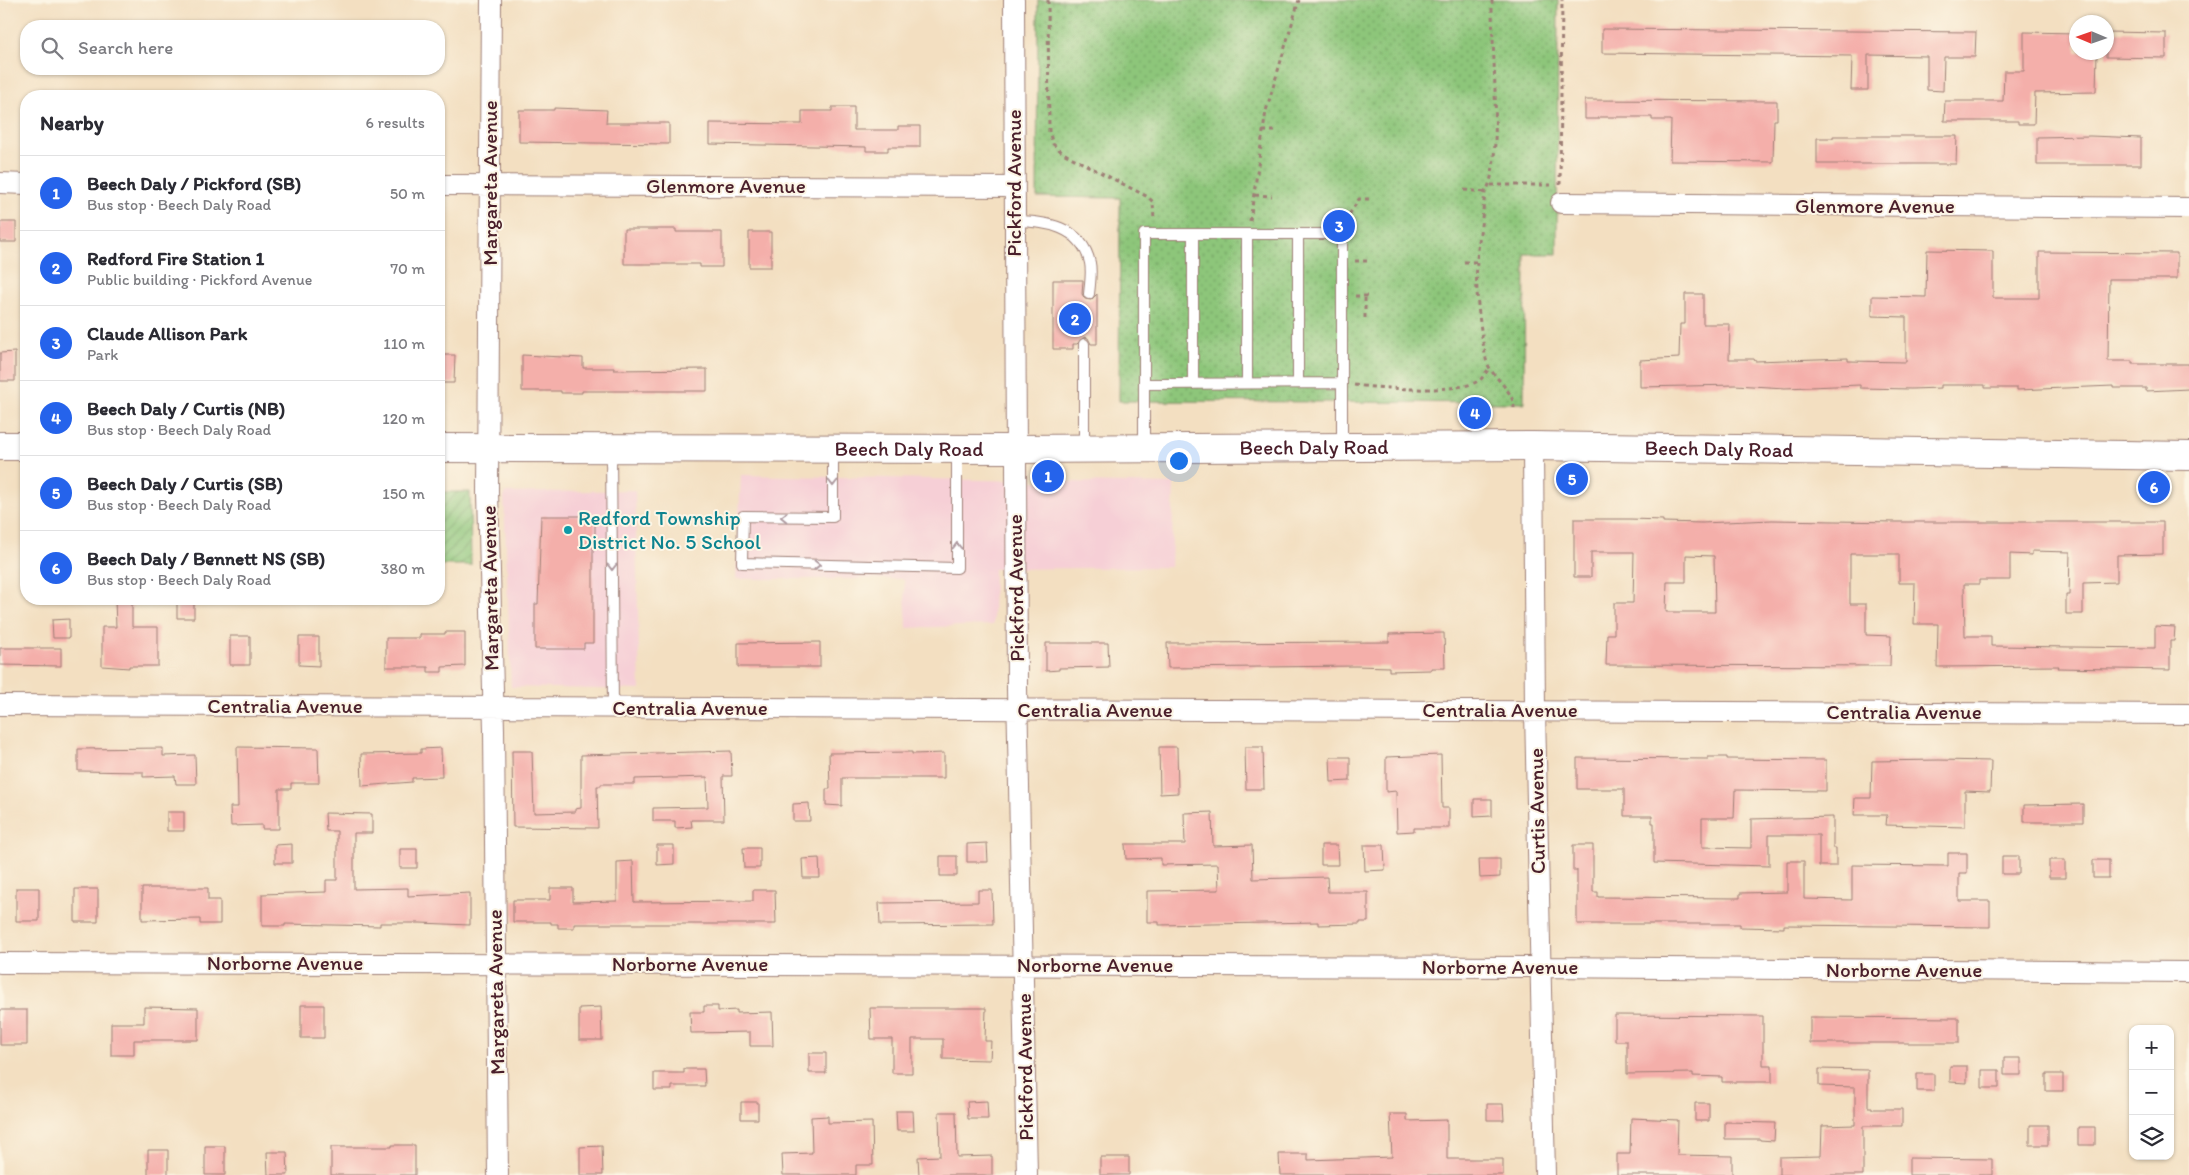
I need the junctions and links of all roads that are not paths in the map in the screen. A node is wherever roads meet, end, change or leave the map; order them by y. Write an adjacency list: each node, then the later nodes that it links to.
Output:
1 (491, 0): 6 (street, Margareta Avenue)
2 (1014, 0): 7 (street, Pickford Avenue)
3 (0, 184): 4 (street)
4 (20, 184)
5 (445, 185): 6 (street, Glenmore Avenue)
6 (490, 186): 7 (street, Glenmore Avenue); 26 (street, Margareta Avenue)
7 (1014, 187): 10 (street, Pickford Avenue)
8 (1560, 190): 9 (street, Glenmore Avenue)
9 (2189, 208)
10 (1014, 221): 14 (lane); 31 (street, Pickford Avenue)
11 (1193, 234): 12 (lane); 19 (lane); 20 (lane)
12 (1247, 234): 13 (lane); 16 (lane)
13 (1298, 234): 17 (lane); 18 (lane)
14 (1090, 294)
15 (1084, 344): 32 (lane)
16 (1248, 383): 17 (lane); 20 (lane)
17 (1298, 383): 18 (lane)
18 (1342, 383): 24 (lane)
19 (1144, 384): 20 (lane); 29 (lane)
20 (1193, 384)
21 (0, 446): 22 (main road)
22 (20, 446)
23 (1533, 446): 24 (main road, Beech Daly Road); 33 (main road, Beech Daly Road); 38 (street, Curtis Avenue)
24 (1342, 447): 29 (main road, Beech Daly Road)
25 (445, 448): 26 (main road, Beech Daly Road)
26 (489, 448): 27 (main road, Beech Daly Road); 35 (street, Margareta Avenue)
27 (611, 448): 28 (main road, Beech Daly Road); 36 (lane, one-way to 36)
28 (833, 448): 30 (main road, Beech Daly Road); 30 (lane, one-way to 30)
29 (1144, 448): 32 (main road, Beech Daly Road)
30 (958, 449): 31 (main road, Beech Daly Road)
31 (1014, 449): 32 (main road, Beech Daly Road); 37 (street, Pickford Avenue)
32 (1084, 449)
33 (2189, 456)
34 (0, 705): 35 (street, Centralia Avenue)
35 (493, 707): 36 (street, Centralia Avenue); 41 (street, Margareta Avenue)
36 (613, 708): 37 (street, Centralia Avenue)
37 (1017, 710): 38 (street, Centralia Avenue); 42 (street, Pickford Avenue)
38 (1535, 710): 39 (street, Centralia Avenue); 43 (street, Curtis Avenue)
39 (2189, 714)
40 (0, 963): 41 (street, Norborne Avenue)
41 (496, 963): 42 (street, Norborne Avenue); 45 (street, Margareta Avenue)
42 (1023, 965): 43 (street, Norborne Avenue); 46 (street, Pickford Avenue)
43 (1540, 967): 44 (street, Norborne Avenue); 47 (street, Curtis Avenue)
44 (2189, 972)
45 (498, 1175)
46 (1027, 1175)
47 (1544, 1175)

